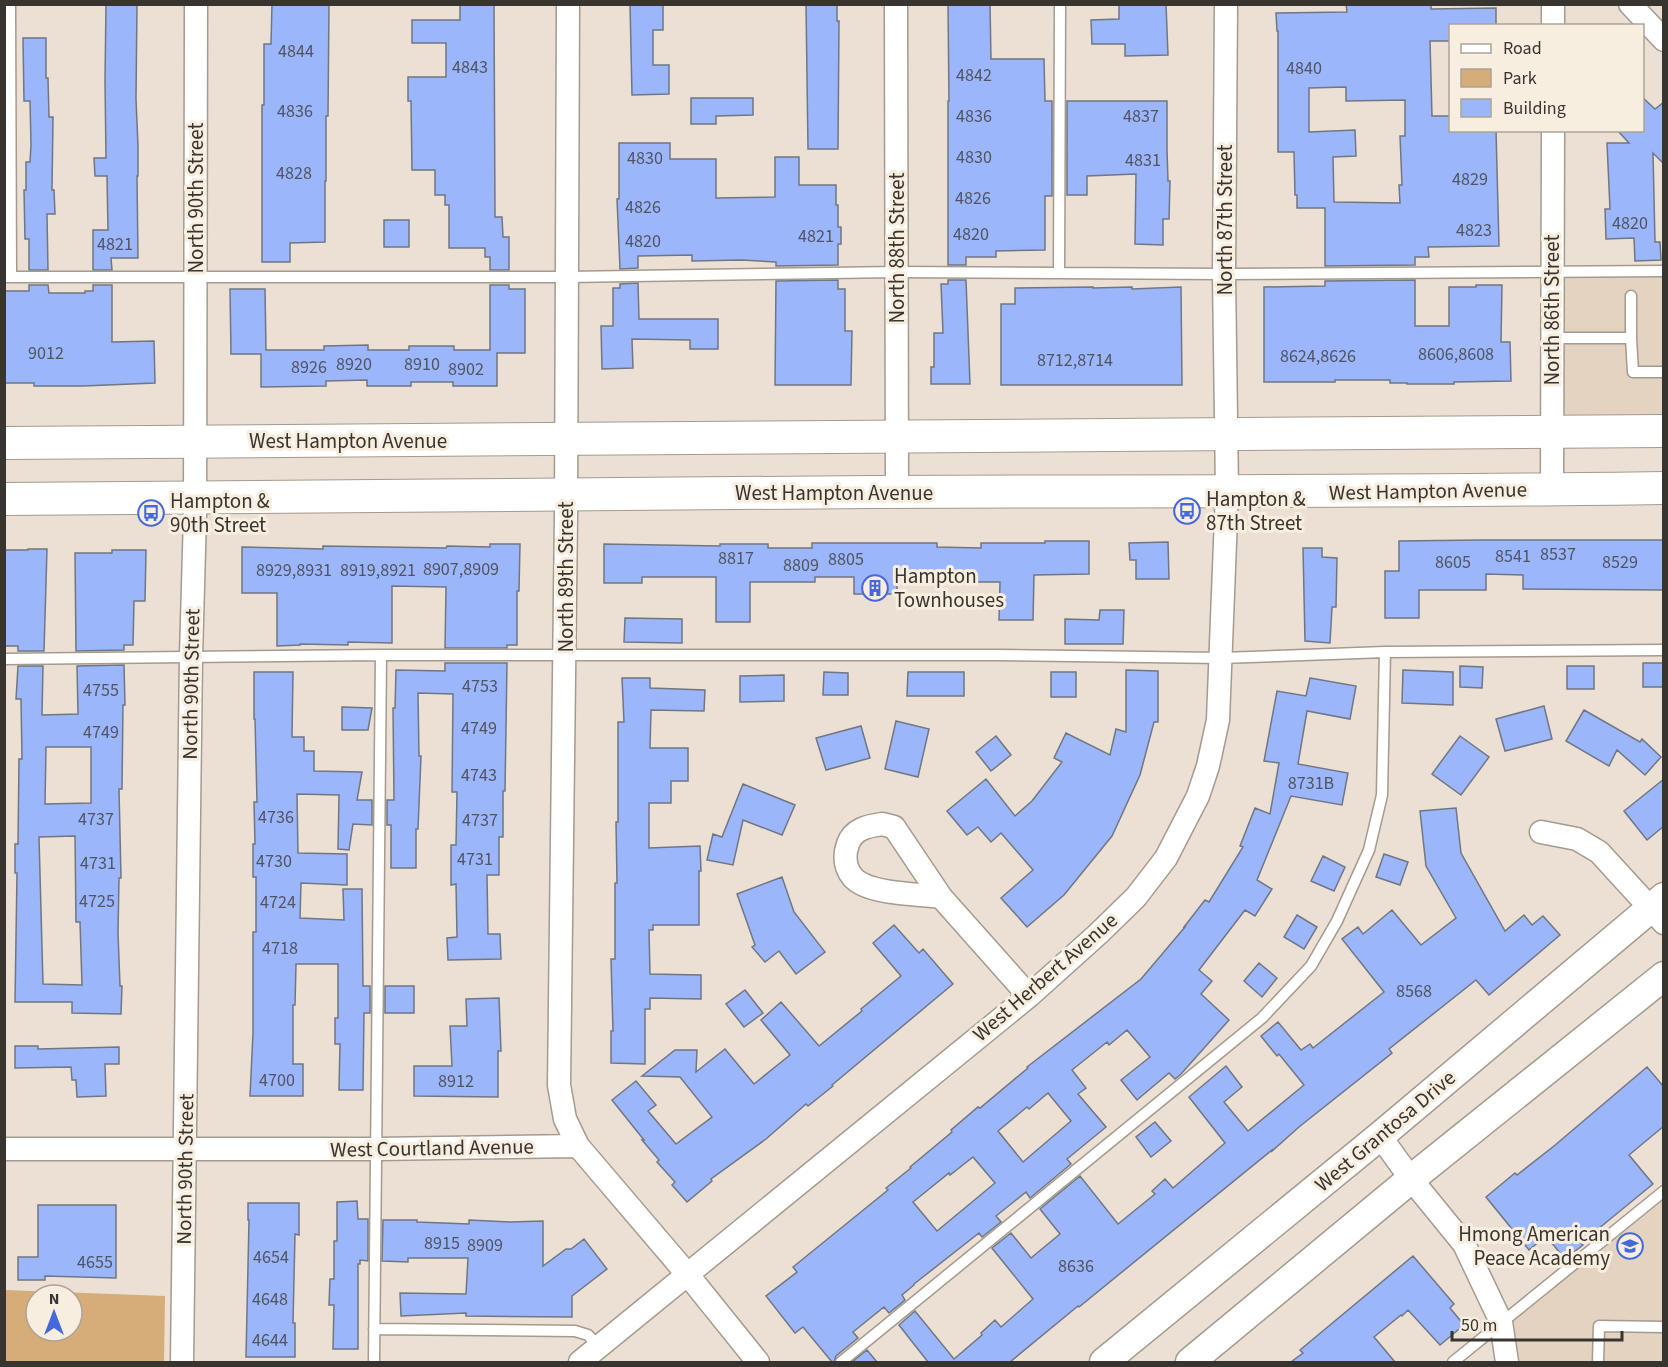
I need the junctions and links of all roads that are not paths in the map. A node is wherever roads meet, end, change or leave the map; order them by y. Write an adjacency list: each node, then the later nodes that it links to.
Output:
1 (10, 4): 17 (lane)
2 (196, 4): 19 (street, North 90th Street)
3 (568, 4): 18 (street, North 89th Street)
4 (896, 4): 13 (street, North 88th Street)
5 (1060, 4): 15 (lane)
6 (1226, 4): 16 (street, North 87th Street)
7 (1553, 4): 9 (street)
8 (1630, 4): 10 (street)
9 (1553, 24)
10 (1664, 40)
11 (1553, 132): 14 (street, North 86th Street)
12 (1664, 270): 14 (lane)
13 (897, 272): 15 (lane); 18 (lane); 27 (street, North 88th Street)
14 (1552, 272): 16 (lane); 22 (street, North 86th Street)
15 (1059, 273): 16 (lane)
16 (1224, 274): 26 (street, North 87th Street)
17 (8, 277): 19 (lane)
18 (567, 277): 19 (lane); 28 (street, North 89th Street)
19 (195, 278): 29 (street, North 90th Street)
20 (1631, 296): 21 (lane)
21 (1631, 338): 22 (lane); 23 (lane)
22 (1552, 339): 25 (street, North 86th Street)
23 (1664, 372)
24 (1664, 431): 25 (main road, West Hampton Avenue)
25 (1551, 432): 26 (main road, West Hampton Avenue); 32 (street, North 86th Street)
26 (1227, 435): 27 (main road, West Hampton Avenue); 34 (street, West Herbert Avenue)
27 (897, 438): 28 (main road, West Hampton Avenue); 33 (street, North 88th Street)
28 (567, 439): 29 (main road, West Hampton Avenue); 35 (street, North 89th Street)
29 (195, 442): 30 (main road, West Hampton Avenue); 37 (street, North 90th Street)
30 (4, 443)
31 (1664, 488): 32 (main road, West Hampton Avenue)
32 (1552, 490): 34 (main road, West Hampton Avenue)
33 (897, 492): 34 (main road, West Hampton Avenue); 35 (main road, West Hampton Avenue)
34 (1227, 492): 43 (street, West Herbert Avenue)
35 (566, 495): 37 (main road, West Hampton Avenue); 41 (street, North 89th Street)
36 (4, 499): 37 (main road, West Hampton Avenue)
37 (195, 499): 42 (street, North 90th Street)
38 (1664, 650): 39 (lane)
39 (1385, 652): 43 (lane); 66 (lane)
40 (381, 655): 41 (lane); 42 (lane); 54 (lane)
41 (565, 655): 43 (lane); 51 (street, North 89th Street)
42 (191, 656): 44 (lane); 53 (street, North 90th Street)
43 (1221, 658): 49 (street, West Herbert Avenue)
44 (4, 659)
45 (1541, 832): 47 (street)
46 (941, 897): 49 (street)
47 (1659, 909): 50 (street, West Grantosa Drive)
48 (1664, 976): 55 (street)
49 (1029, 996): 57 (street, West Herbert Avenue)
50 (1380, 1136): 55 (street); 67 (street, West Grantosa Drive)
51 (578, 1146): 54 (street, West Courtland Avenue); 57 (street)
52 (4, 1149): 53 (street, West Courtland Avenue)
53 (185, 1149): 54 (street, West Courtland Avenue); 62 (street, North 90th Street)
54 (376, 1149): 60 (lane)
55 (1411, 1179): 58 (street); 68 (street)
56 (1664, 1191): 58 (lane)
57 (688, 1275): 61 (street, West Herbert Avenue); 65 (street)
58 (1501, 1322): 69 (lane); 70 (street)
59 (1664, 1327): 71 (lane)
60 (374, 1329): 61 (lane); 63 (lane)
61 (599, 1347): 64 (street, West Herbert Avenue)
62 (182, 1362)
63 (374, 1362)
64 (580, 1362)
65 (758, 1362)
66 (841, 1362)
67 (1104, 1362)
68 (1190, 1362)
69 (1453, 1362)
70 (1507, 1362)
71 (1598, 1362)

